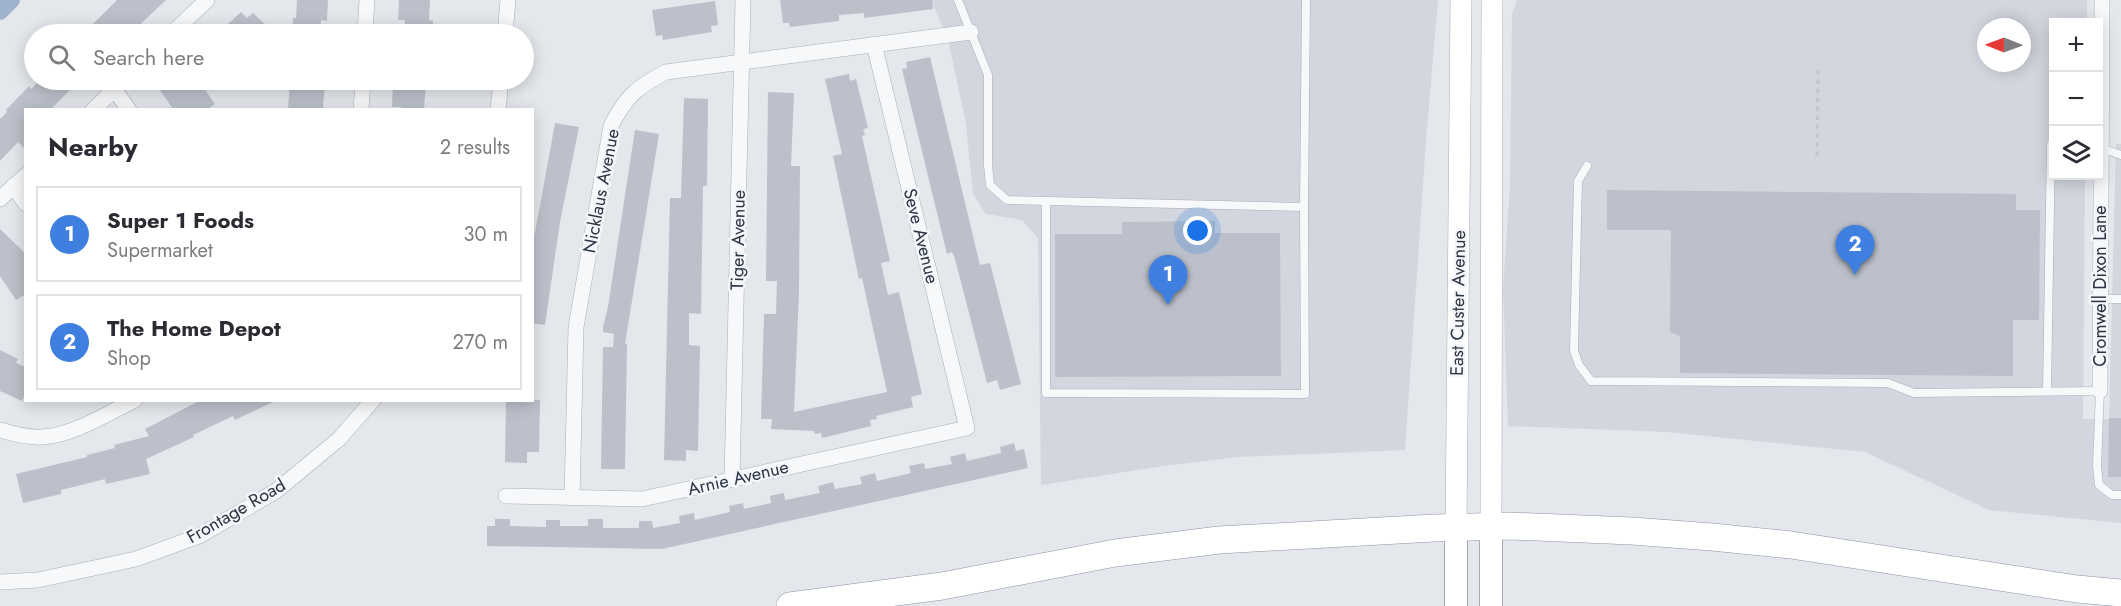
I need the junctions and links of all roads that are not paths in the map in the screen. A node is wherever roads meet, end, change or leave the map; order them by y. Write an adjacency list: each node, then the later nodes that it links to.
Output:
1 (207, 0): 10 (street)
2 (367, 0): 11 (street)
3 (508, 0): 12 (street)
4 (743, 0): 15 (street, Tiger Avenue)
5 (958, 0): 13 (lane)
6 (1306, 0): 35 (lane)
7 (1461, 0): 49 (main road, East Custer Avenue)
8 (2102, 0): 24 (street, Cromwell Dixon Lane)
9 (1496, 5): 48 (main road, East Custer Avenue)
10 (182, 24)
11 (366, 24)
12 (506, 24)
13 (971, 32): 14 (street, Nicklaus Avenue); 34 (lane)
14 (874, 44): 15 (street, Nicklaus Avenue); 42 (street, Seve Avenue)
15 (742, 61): 44 (street, Tiger Avenue); 47 (street, Nicklaus Avenue)
16 (114, 90): 20 (street)
17 (121, 90): 21 (street)
18 (362, 90): 22 (street)
19 (500, 90): 23 (street)
20 (95, 108)
21 (128, 108)
22 (361, 108)
23 (498, 108)
24 (2101, 126)
25 (2103, 149): 26 (lane)
26 (2121, 155)
27 (1587, 166): 39 (lane)
28 (24, 177): 31 (street)
29 (2050, 180): 39 (lane)
30 (2101, 180): 36 (street, Cromwell Dixon Lane)
31 (13, 186): 32 (street); 33 (street)
32 (0, 199)
33 (24, 201)
34 (1046, 202): 35 (lane); 35 (lane)
35 (1304, 207)
36 (2100, 299): 37 (lane); 38 (street, Cromwell Dixon Lane)
37 (2121, 299)
38 (2100, 391): 39 (lane); 45 (lane)
39 (2047, 392)
40 (131, 402): 43 (street)
41 (371, 402): 50 (street, Frontage Road)
42 (968, 428): 44 (street, Arnie Avenue)
43 (0, 430)
44 (732, 479): 47 (street, Arnie Avenue)
45 (2121, 495)
46 (506, 496): 47 (street, Arnie Avenue)
47 (572, 498)
48 (1491, 527): 49 (highway); 51 (highway); 54 (main road, East Custer Avenue)
49 (1456, 528): 52 (main road, East Custer Avenue); 53 (highway)
50 (0, 582)
51 (2121, 593)
52 (1456, 601)
53 (790, 606)
54 (1491, 606)

